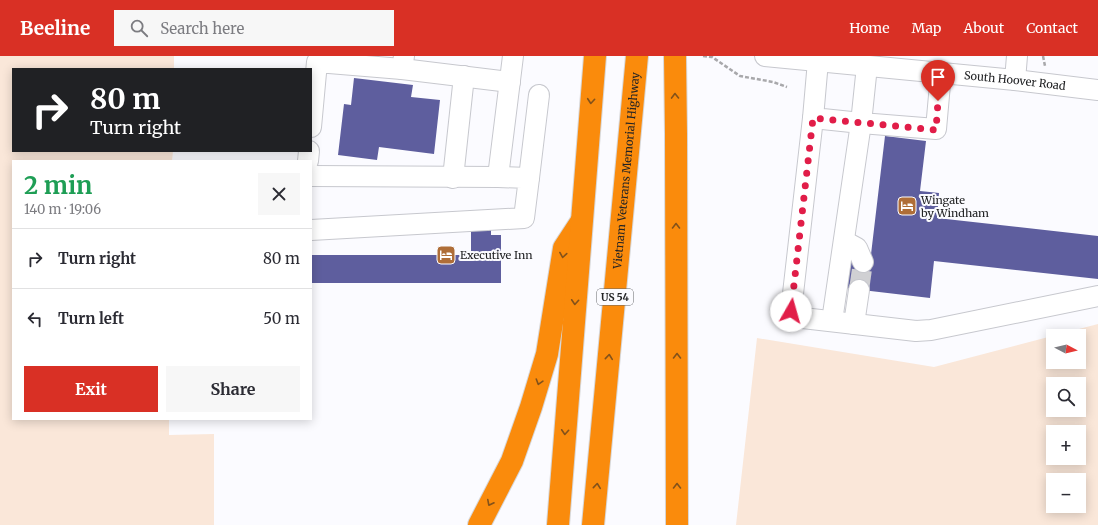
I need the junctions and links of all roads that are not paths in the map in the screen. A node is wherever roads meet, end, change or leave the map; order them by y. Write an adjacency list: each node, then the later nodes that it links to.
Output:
1 (513, 56): 13 (street)
2 (765, 56): 5 (street, South Hoover Road)
3 (1017, 56): 12 (street)
4 (595, 59): 23 (highway, one-way to 23)
5 (818, 61): 9 (street, South Hoover Road); 17 (street)
6 (403, 62): 11 (street); 16 (street)
7 (637, 62): 33 (highway, Vietnam Veterans Memorial Highway / US 54, one-way to 7)
8 (675, 63): 34 (highway, one-way to 8)
9 (867, 66): 10 (street, South Hoover Road); 18 (street)
10 (941, 73): 12 (street, South Hoover Road); 18 (street)
11 (464, 76): 13 (street); 21 (street)
12 (1015, 80): 14 (street, South Hoover Road)
13 (510, 82): 20 (street)
14 (1098, 90)
15 (539, 95): 22 (street)
16 (312, 116)
17 (813, 118): 18 (street); 29 (street)
18 (861, 123): 25 (street)
19 (312, 176): 21 (street)
20 (498, 177): 21 (street); 22 (street)
21 (453, 178)
22 (529, 178): 24 (street)
23 (582, 221): 31 (highway, one-way to 31); 32 (highway, one-way to 32)
24 (312, 230)
25 (844, 241): 26 (street); 29 (street)
26 (863, 262)
27 (860, 290): 30 (street)
28 (1098, 296): 30 (street)
29 (832, 321): 30 (street)
30 (854, 324)
31 (479, 525)
32 (558, 525)
33 (593, 525)
34 (677, 525)

